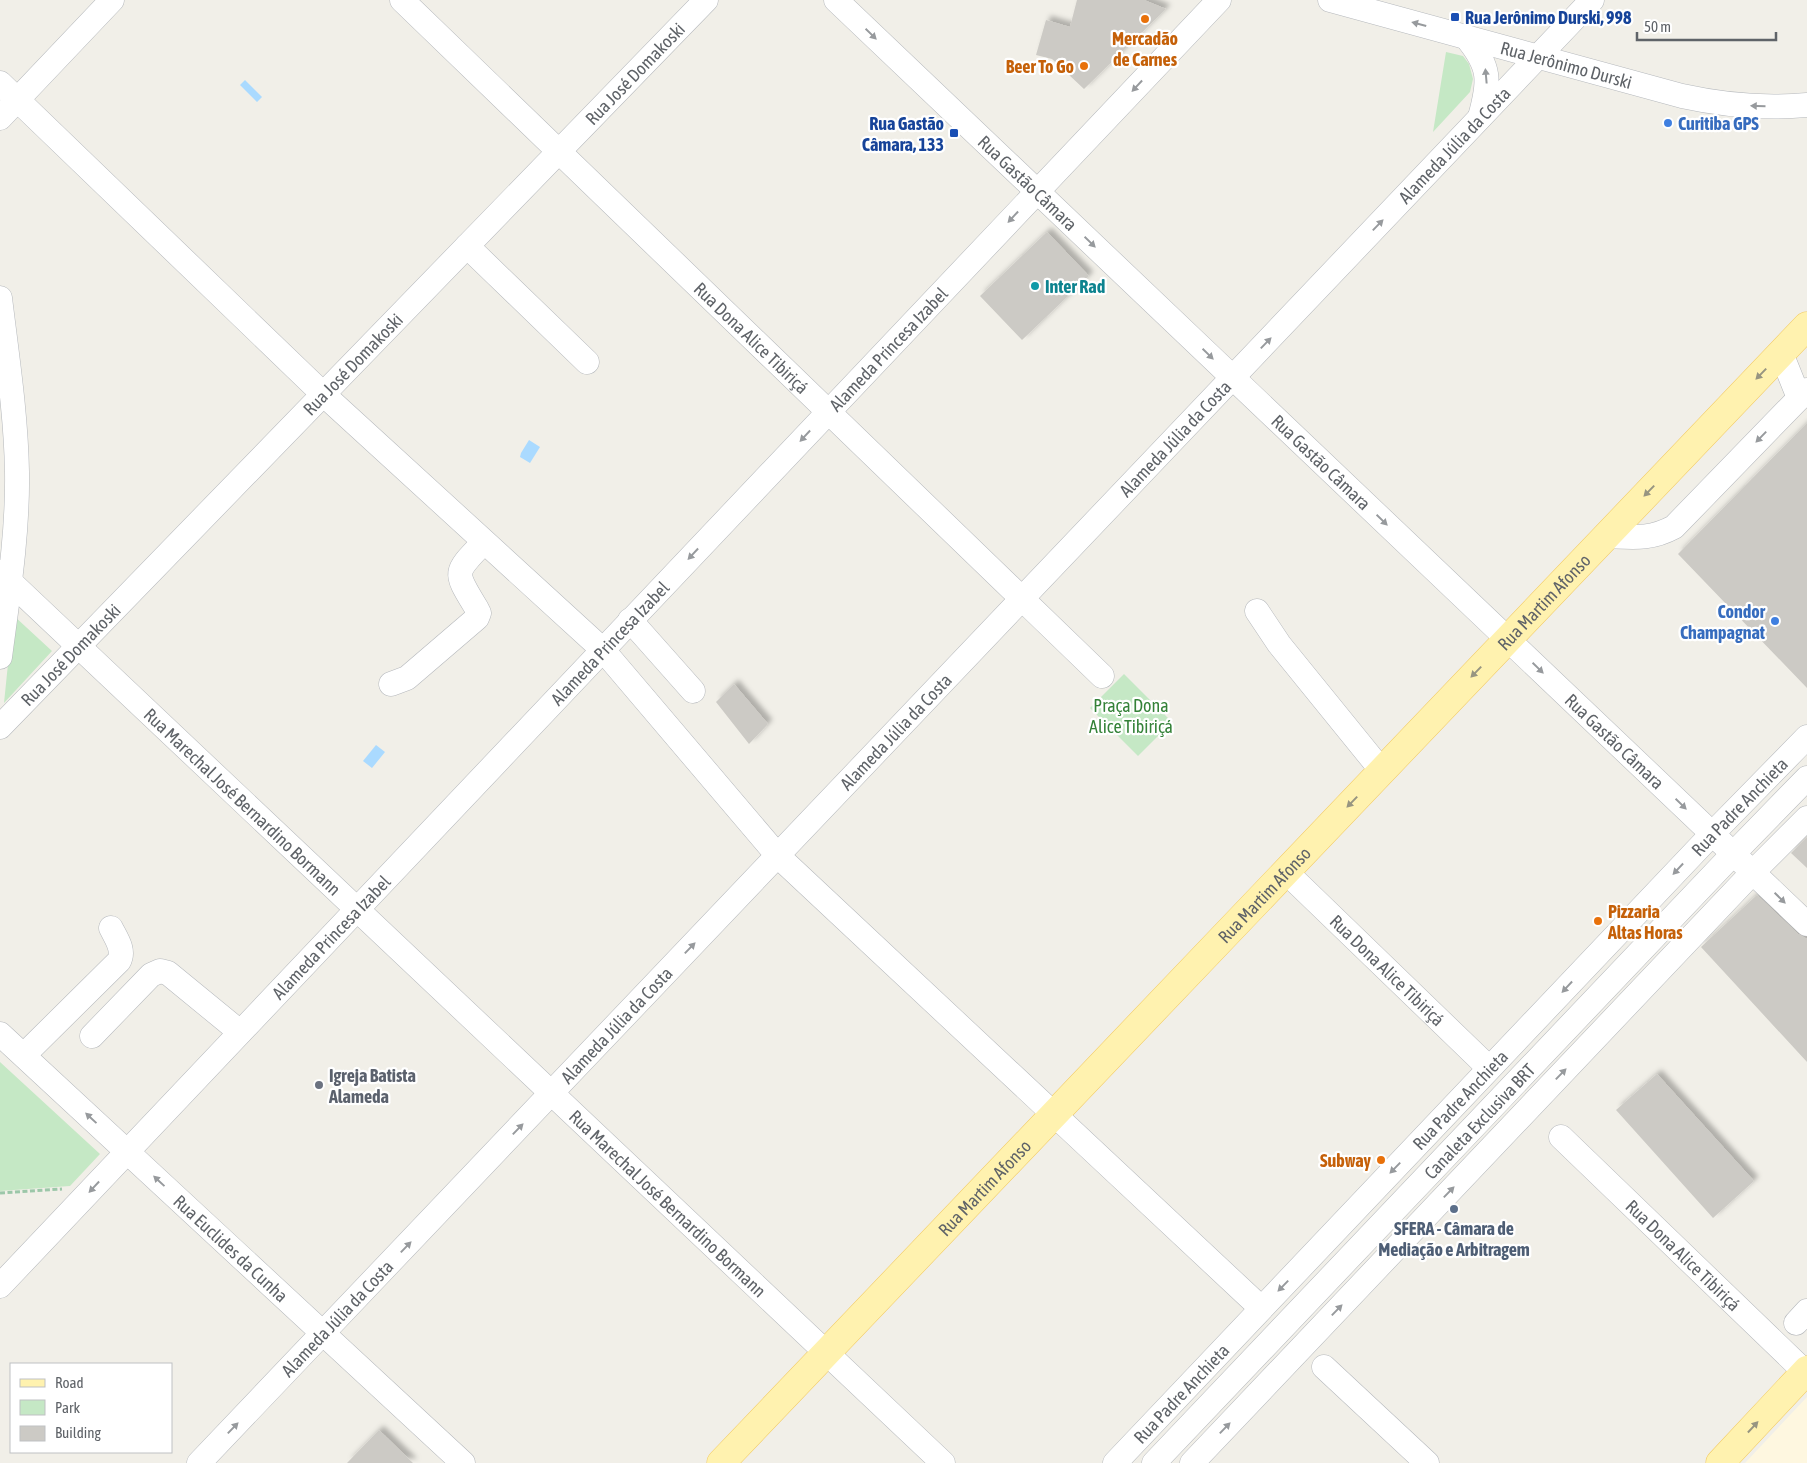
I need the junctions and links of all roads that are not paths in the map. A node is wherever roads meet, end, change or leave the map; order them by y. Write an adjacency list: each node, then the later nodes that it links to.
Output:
1 (112, 0): 11 (street)
2 (402, 0): 15 (street, Rua Dona Alice Tibiriçá)
3 (706, 0): 15 (street, Rua José Domakoski)
4 (836, 0): 16 (street, Rua Gastão Câmara, one-way to 16)
5 (1219, 0): 16 (street, Alameda Princesa Izabel, one-way to 16)
6 (1330, 0): 8 (street, Rua Jerônimo Durski, one-way to 6)
7 (1592, 0): 9 (street, Alameda Júlia da Costa)
8 (1466, 37): 9 (street, Rua Jerônimo Durski); 14 (street, one-way to 8)
9 (1539, 56): 12 (street, Rua Jerônimo Durski, one-way to 9); 14 (street, Alameda Júlia da Costa)
10 (0, 82): 11 (street)
11 (18, 100): 13 (street); 23 (street)
12 (1807, 105)
13 (0, 118)
14 (1479, 119): 22 (street, Alameda Júlia da Costa, one-way to 14)
15 (559, 151): 17 (street, Rua José Domakoski); 25 (street, Rua Dona Alice Tibiriçá)
16 (1037, 192): 22 (street, Rua Gastão Câmara, one-way to 22); 25 (street, Alameda Princesa Izabel, one-way to 25)
17 (467, 246): 21 (street); 23 (street, Rua José Domakoski)
18 (0, 298): 28 (street)
19 (1807, 326): 20 (main road, Rua Martim Afonso)
20 (1781, 353): 24 (street); 26 (main road, Rua Martim Afonso, one-way to 26)
21 (587, 362)
22 (1233, 378): 29 (street, Alameda Júlia da Costa); 32 (street, Rua Gastão Câmara, one-way to 32)
23 (323, 394): 27 (street); 33 (street, Rua José Domakoski)
24 (1803, 394): 26 (street, one-way to 26)
25 (828, 412): 29 (street, Rua Dona Alice Tibiriçá); 31 (street, Alameda Princesa Izabel, one-way to 31)
26 (1606, 536): 32 (main road, Rua Martim Afonso)
27 (484, 542): 34 (street); 37 (street)
28 (5, 577): 33 (street, Rua Marechal José Bernardino Bormann); 35 (street)
29 (1022, 599): 36 (street, Rua Dona Alice Tibiriçá); 46 (street, Alameda Júlia da Costa)
30 (1256, 611): 41 (street)
31 (630, 620): 34 (street, Alameda Princesa Izabel); 38 (street)
32 (1508, 639): 41 (main road, Rua Martim Afonso, one-way to 41); 44 (street, Rua Gastão Câmara, one-way to 44)
33 (78, 646): 39 (street, Rua José Domakoski); 49 (street, Rua Marechal José Bernardino Bormann)
34 (603, 650): 46 (street); 49 (street, Alameda Princesa Izabel)
35 (0, 657)
36 (1102, 676)
37 (391, 684)
38 (693, 691)
39 (0, 727)
40 (1807, 737): 44 (street, Rua Padre Anchieta)
41 (1382, 771): 47 (main road, Rua Martim Afonso, one-way to 47)
42 (1807, 778): 45 (street, Canaleta Exclusiva BRT)
43 (1807, 818): 48 (street)
44 (1712, 834): 45 (street, Rua Gastão Câmara); 56 (street, Rua Padre Anchieta, one-way to 56)
45 (1733, 854): 48 (street, Rua Gastão Câmara); 72 (street, Canaleta Exclusiva BRT)
46 (778, 856): 57 (street, Alameda Júlia da Costa, one-way to 46); 58 (street)
47 (1286, 872): 56 (street, Rua Dona Alice Tibiriçá); 58 (main road, Rua Martim Afonso)
48 (1753, 872): 50 (street, Rua Gastão Câmara, one-way to 50); 73 (street, one-way to 48)
49 (356, 909): 52 (street, Alameda Princesa Izabel); 57 (street, Rua Marechal José Bernardino Bormann)
50 (1807, 924)
51 (111, 928): 55 (street)
52 (240, 1032): 54 (street); 60 (street, Alameda Princesa Izabel)
53 (0, 1034): 55 (street, Rua Euclides da Cunha)
54 (92, 1036)
55 (24, 1055): 60 (street, Rua Euclides da Cunha, one-way to 55)
56 (1489, 1068): 62 (street, Rua Padre Anchieta, one-way to 62)
57 (552, 1094): 63 (street, Alameda Júlia da Costa, one-way to 57); 64 (street, Rua Marechal José Bernardino Bormann)
58 (1054, 1114): 62 (street); 64 (main road, Rua Martim Afonso)
59 (1561, 1138): 66 (street, Rua Dona Alice Tibiriçá)
60 (127, 1151): 61 (street, Alameda Princesa Izabel, one-way to 61); 63 (street, Rua Euclides da Cunha, one-way to 60)
61 (0, 1286)
62 (1262, 1308): 71 (street, Rua Padre Anchieta)
63 (323, 1334): 67 (street, Alameda Júlia da Costa, one-way to 63); 68 (street, Rua Euclides da Cunha)
64 (826, 1353): 69 (main road, Rua Martim Afonso); 70 (street, Rua Marechal José Bernardino Bormann)
65 (1324, 1367): 74 (street)
66 (1806, 1371): 75 (main road, one-way to 66)
67 (200, 1463)
68 (463, 1463)
69 (721, 1463)
70 (943, 1463)
71 (1115, 1463)
72 (1154, 1463)
73 (1192, 1463)
74 (1427, 1463)
75 (1720, 1463)

